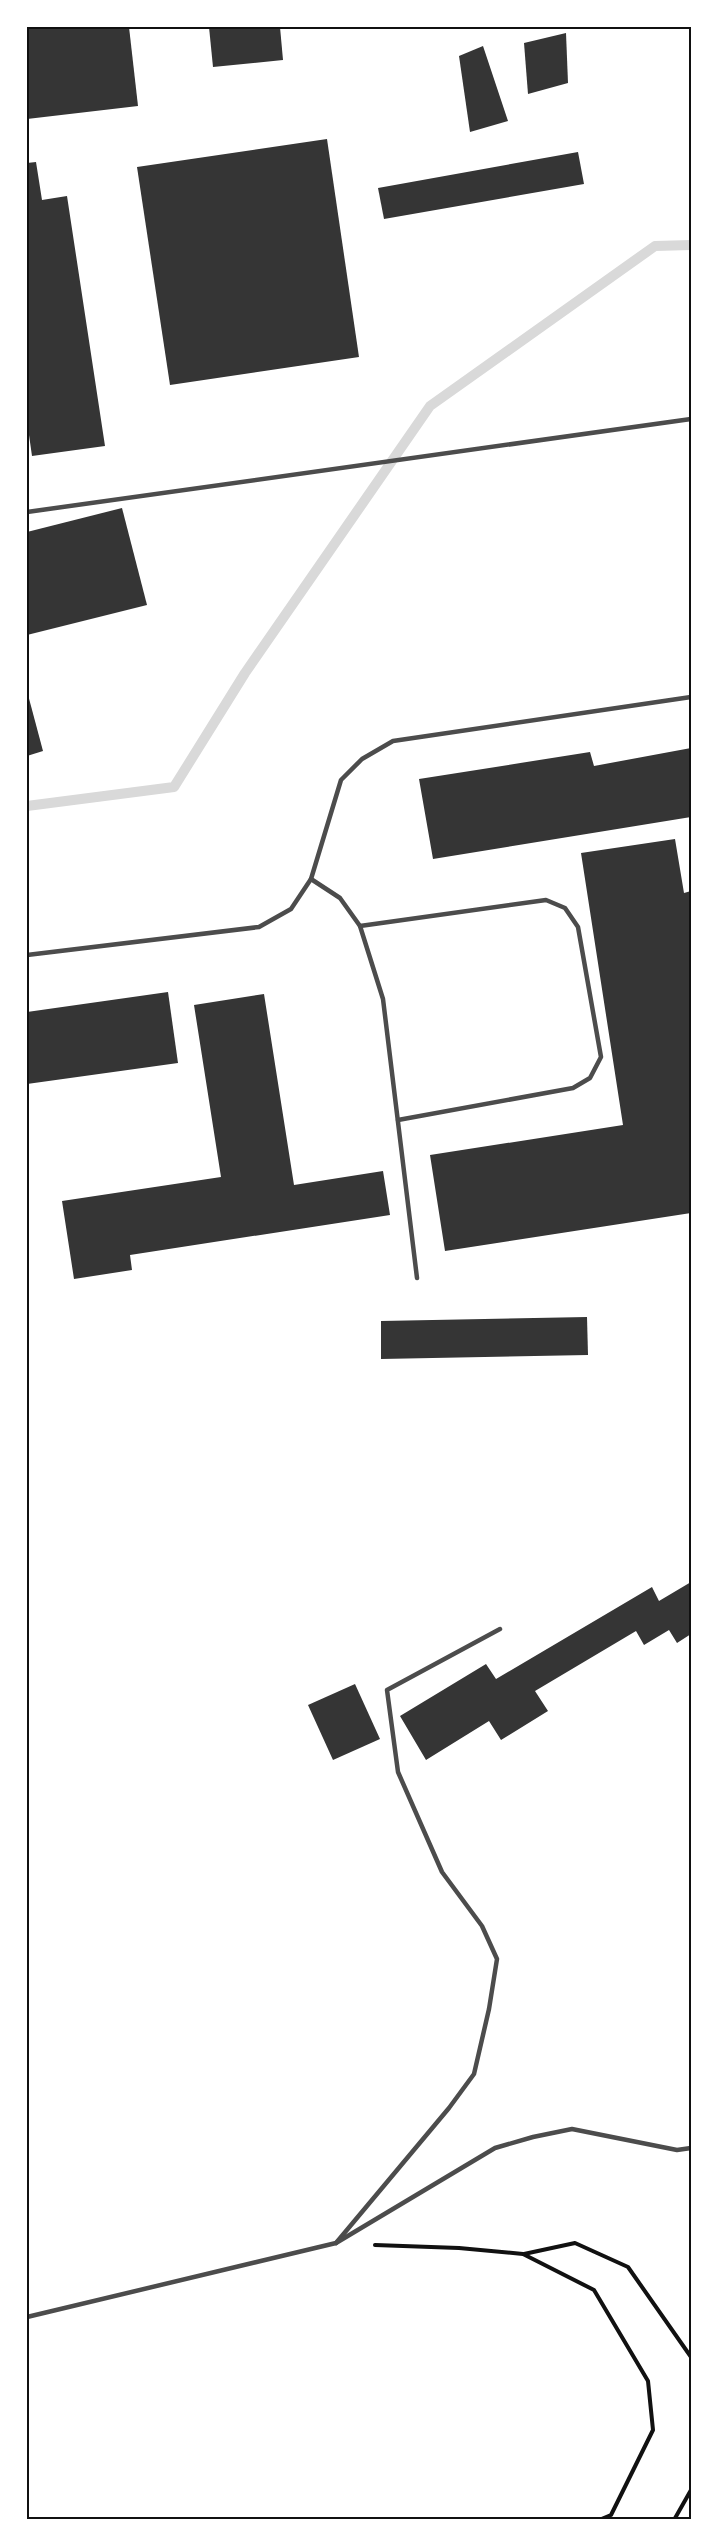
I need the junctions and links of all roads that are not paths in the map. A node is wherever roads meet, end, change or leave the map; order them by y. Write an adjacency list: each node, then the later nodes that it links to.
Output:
1 (691, 419): 2 (lane)
2 (27, 512)
3 (691, 697): 4 (lane)
4 (311, 879): 5 (lane); 6 (lane)
5 (360, 926): 7 (lane); 7 (lane)
6 (27, 955)
7 (398, 1120): 8 (lane)
8 (417, 1278)
9 (500, 1629): 11 (lane)
10 (691, 2148): 11 (lane)
11 (336, 2243): 12 (lane)
12 (27, 2317)

